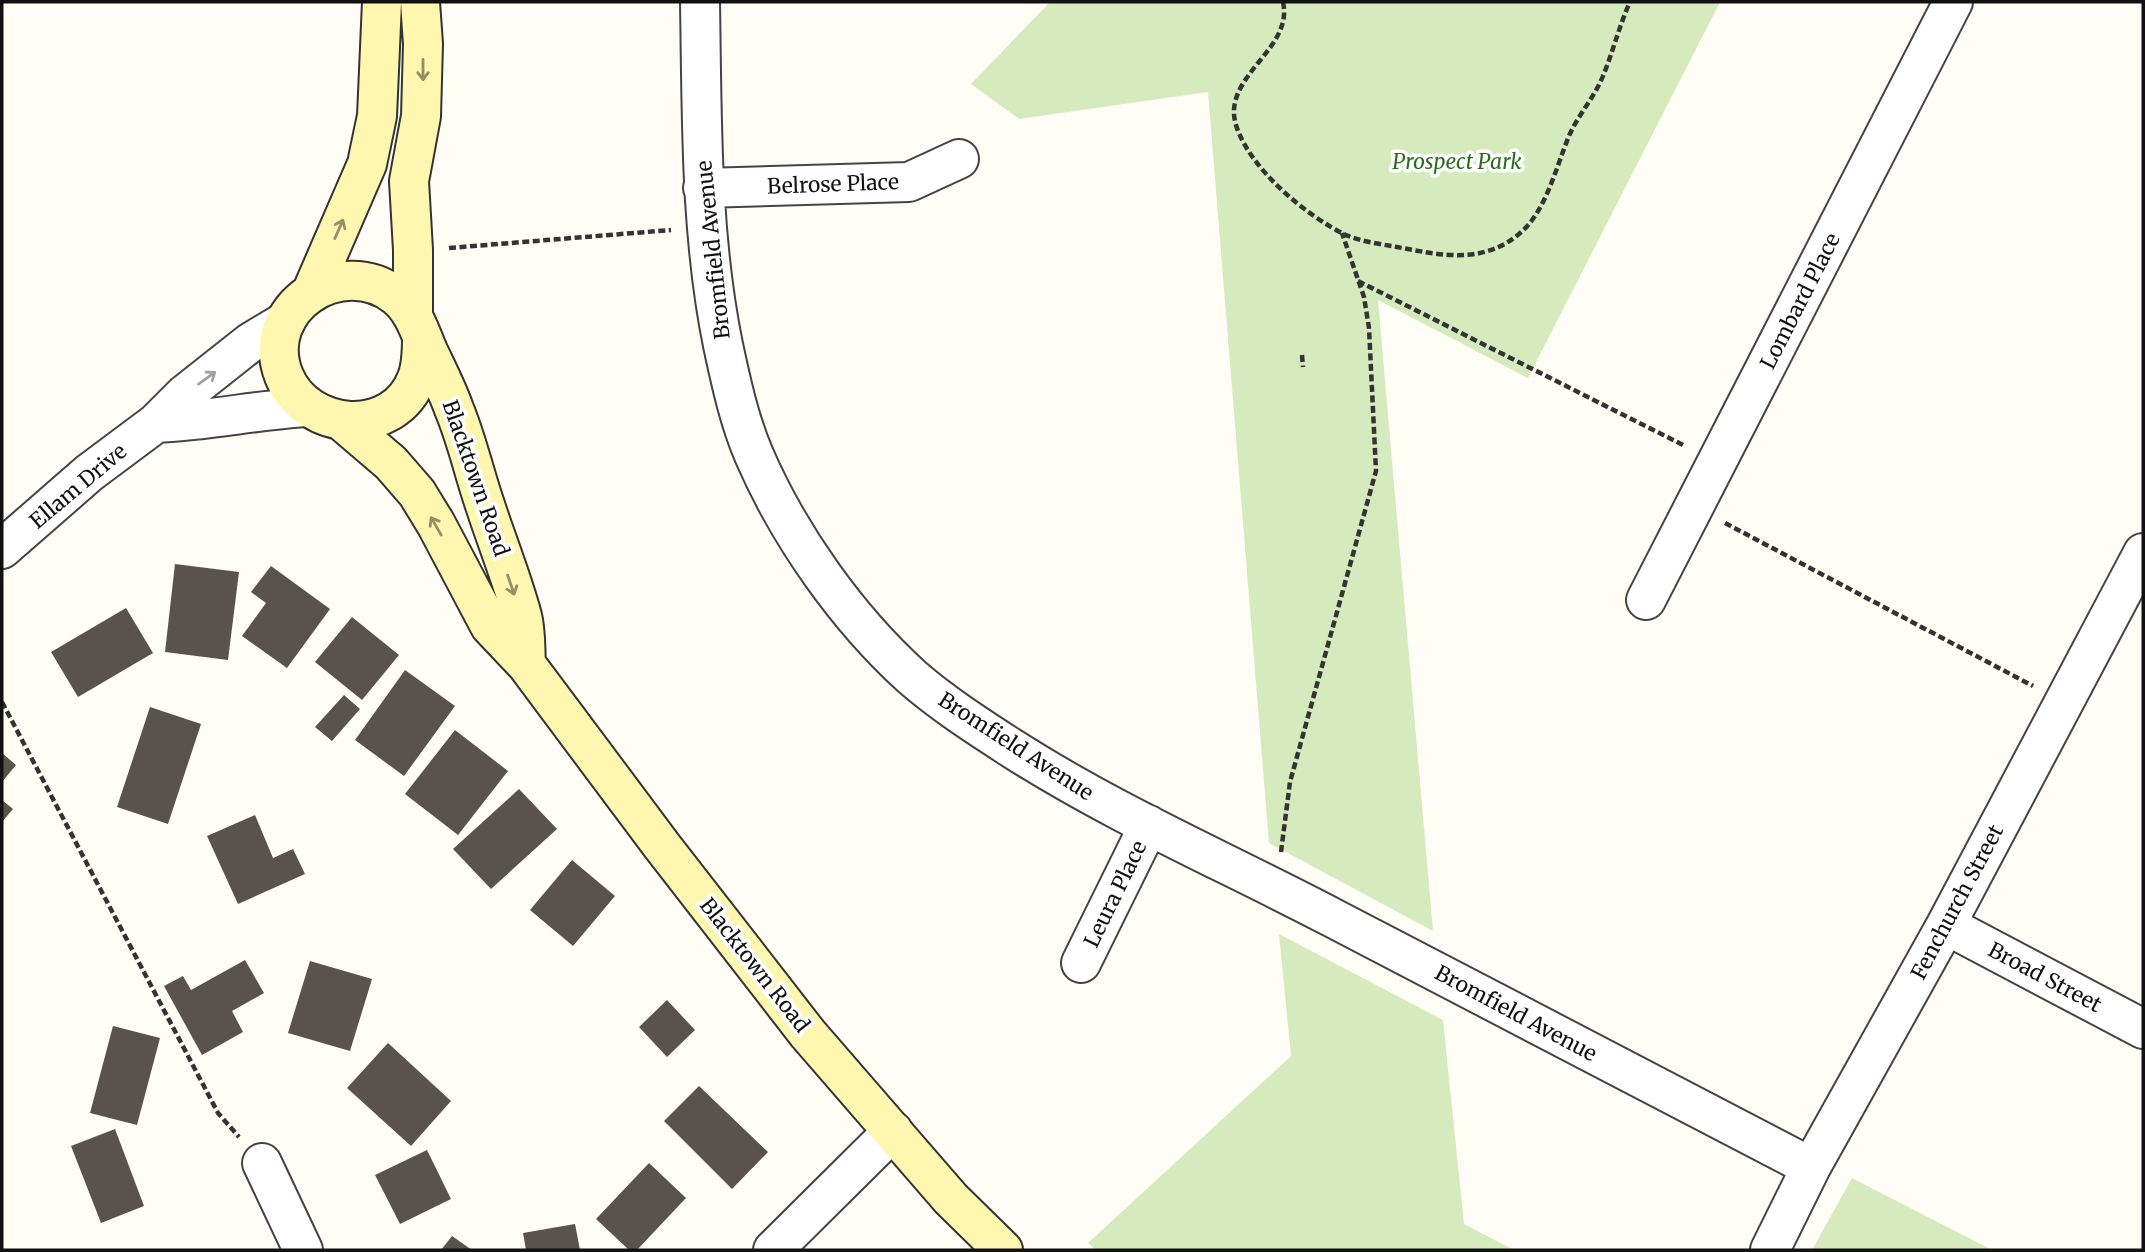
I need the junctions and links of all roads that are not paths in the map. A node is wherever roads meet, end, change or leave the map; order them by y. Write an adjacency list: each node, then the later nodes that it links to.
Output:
1 (382, 2): 7 (main road, one-way to 1)
2 (420, 2): 9 (main road, Blacktown Road, one-way to 9)
3 (700, 2): 6 (street, Bromfield Avenue)
4 (1953, 2): 15 (street, Lombard Place)
5 (959, 159): 6 (street, Belrose Place)
6 (703, 188): 17 (street, Bromfield Avenue)
7 (312, 291): 8 (main road); 9 (main road)
8 (286, 321): 10 (main road); 12 (street, Ellam Drive, one-way to 8)
9 (417, 326): 11 (main road); 16 (main road, Blacktown Road, one-way to 16)
10 (307, 407): 11 (main road); 12 (street)
11 (343, 422): 16 (main road, Blacktown Road, one-way to 11)
12 (156, 423): 13 (street, Ellam Drive)
13 (2, 550)
14 (2143, 553): 18 (street, Fenchurch Street)
15 (1646, 600)
16 (526, 664): 21 (main road, Blacktown Road)
17 (1149, 825): 19 (street, Leura Place); 23 (street, Bromfield Avenue)
18 (1946, 925): 20 (street, Broad Street); 23 (street, Fenchurch Street)
19 (1081, 963)
20 (2143, 1029)
21 (893, 1131): 25 (street); 26 (main road, Blacktown Road)
22 (262, 1163): 24 (street)
23 (1811, 1167): 27 (street, Fenchurch Street)
24 (303, 1250)
25 (773, 1250)
26 (1003, 1250)
27 (1770, 1250)

